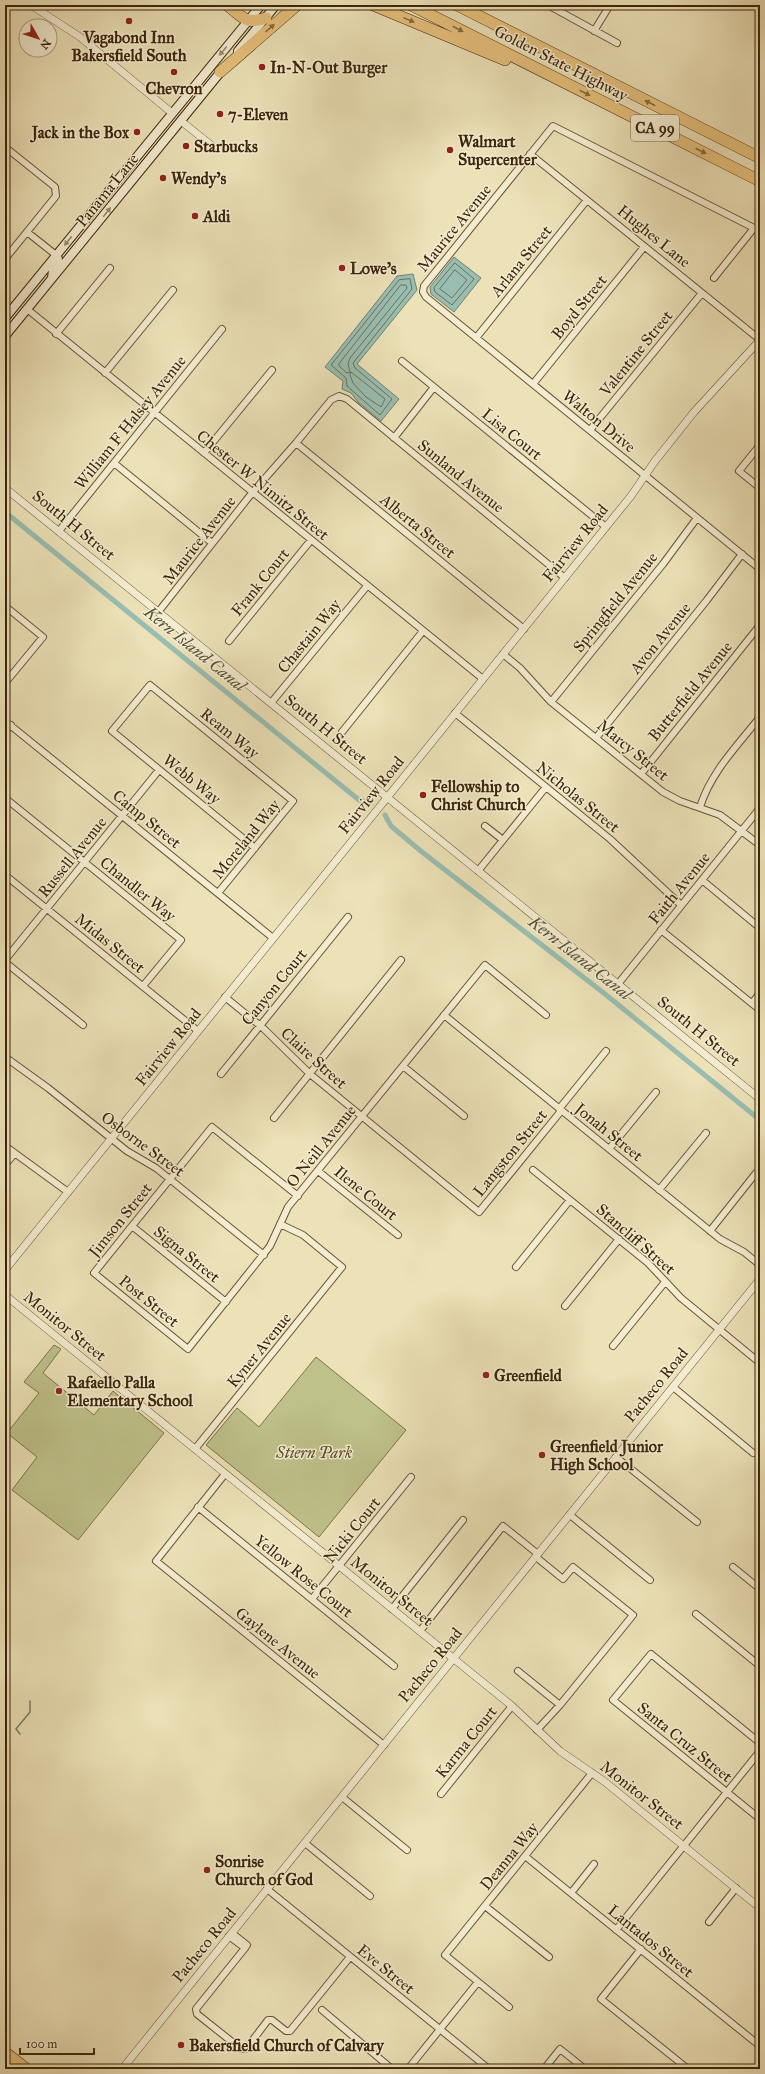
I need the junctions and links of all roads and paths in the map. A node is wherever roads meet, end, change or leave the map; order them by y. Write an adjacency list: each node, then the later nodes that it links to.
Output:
1 (31, 5): 19 (street)
2 (227, 5): 13 (highway)
3 (261, 5): 13 (main road, Panama Lane)
4 (276, 5): 12 (main road, Panama Lane)
5 (297, 5): 17 (highway, one-way to 5)
6 (373, 5): 18 (highway, one-way to 18)
7 (411, 5): 18 (highway, Golden State Highway / CA 99, one-way to 18)
8 (457, 5): 16 (highway, Golden State Highway / CA 99)
9 (474, 5): 16 (highway)
10 (548, 5): 14 (street)
11 (610, 5): 14 (street)
12 (266, 18): 13 (highway); 17 (main road, Panama Lane)
13 (248, 21): 19 (main road, Panama Lane, one-way to 19)
14 (594, 31): 15 (street)
15 (617, 43)
16 (575, 64): 25 (highway, Golden State Highway / CA 99, one-way to 16)
17 (220, 72): 20 (main road, Panama Lane)
18 (550, 75): 26 (highway, Golden State Highway / CA 99, one-way to 26)
19 (172, 113): 20 (street); 23 (main road, Panama Lane)
20 (181, 121): 22 (street); 27 (main road, Panama Lane)
21 (5, 147): 30 (street)
22 (216, 149)
23 (142, 150): 27 (main road); 32 (main road, Panama Lane, one-way to 32)
24 (530, 154): 28 (street, Hughes Lane); 29 (street, Maurice Avenue); 39 (street, Maurice Avenue)
25 (760, 158)
26 (760, 181)
27 (122, 193): 35 (main road, Panama Lane, one-way to 27)
28 (587, 200): 31 (street, Hughes Lane); 46 (street, Arlana Street)
29 (757, 229): 36 (street)
30 (27, 232): 32 (street); 33 (street)
31 (644, 246): 40 (street, Hughes Lane); 51 (street, Boyd Street)
32 (56, 255): 35 (main road); 37 (main road, Panama Lane)
33 (5, 259)
34 (110, 268): 44 (street)
35 (52, 278): 41 (main road, Panama Lane)
36 (714, 278)
37 (32, 285): 41 (main road); 42 (main road, Panama Lane)
38 (173, 290): 50 (street)
39 (423, 292): 46 (street, Walton Drive)
40 (702, 293): 47 (street, Hughes Lane); 55 (street, Valentine Street)
41 (27, 309): 44 (street, Chester W Nimitz Street); 45 (main road, Panama Lane)
42 (5, 318)
43 (222, 329): 54 (street, William F Halsey Avenue)
44 (56, 334): 50 (street, Chester W Nimitz Street)
45 (5, 336)
46 (476, 338): 51 (street, Walton Drive)
47 (760, 339): 61 (street, Fairview Road)
48 (402, 361): 52 (street, Lisa Court)
49 (272, 370): 59 (street)
50 (105, 374): 54 (street, Chester W Nimitz Street)
51 (533, 384): 55 (street, Walton Drive)
52 (434, 387): 56 (street); 66 (street, Lisa Court)
53 (339, 396): 56 (street, Sunland Avenue); 57 (street, Maurice Avenue)
54 (154, 413): 59 (street, Chester W Nimitz Street); 60 (street, William F Halsey Avenue)
55 (590, 430): 61 (street, Walton Drive)
56 (394, 438): 72 (street, Sunland Avenue)
57 (296, 443): 64 (street, Maurice Avenue); 77 (street, Alberta Street)
58 (760, 445): 63 (street)
59 (204, 453): 64 (street, Chester W Nimitz Street)
60 (114, 463): 67 (street, William F Halsey Avenue); 69 (street)
61 (645, 475): 65 (street, Walton Drive); 66 (street, Fairview Road)
62 (5, 488): 67 (street, South H Street)
63 (760, 488)
64 (252, 493): 68 (street, Chester W Nimitz Street); 69 (street, Maurice Avenue)
65 (697, 518): 70 (street, Walton Drive); 84 (street, Springfield Avenue)
66 (606, 527): 72 (street, Fairview Road)
67 (59, 531): 75 (street, South H Street)
68 (311, 540): 73 (street, Chester W Nimitz Street); 79 (street, Frank Court)
69 (212, 542): 75 (street, Maurice Avenue)
70 (742, 554): 71 (street, Walton Drive); 92 (street, Avon Avenue)
71 (760, 569)
72 (565, 578): 77 (street, Fairview Road)
73 (367, 586): 78 (street, Chester W Nimitz Street); 85 (street, Chastain Way)
74 (5, 606): 82 (street)
75 (159, 611): 85 (street, South H Street)
76 (760, 625): 94 (street, Butterfield Avenue)
77 (524, 629): 80 (street, Fairview Road)
78 (423, 631): 81 (street, Chester W Nimitz Street); 91 (street)
79 (229, 640)
80 (503, 654): 81 (street, Fairview Road); 84 (street, Marcy Street)
81 (482, 680): 86 (street, Fairview Road)
82 (5, 683)
83 (150, 685): 93 (street, Webb Way); 98 (street, Ream Way)
84 (551, 702): 92 (street, Marcy Street)
85 (271, 703): 96 (street, South H Street)
86 (455, 714): 95 (street, Nicholas Street); 96 (street, Fairview Road)
87 (760, 717): 99 (street)
88 (5, 720): 89 (street, Camp Street)
89 (11, 725): 90 (street); 101 (street, Camp Street)
90 (5, 732)
91 (342, 732)
92 (596, 738): 94 (street, Marcy Street)
93 (159, 770): 101 (street, Russell Avenue); 106 (street, Webb Way)
94 (640, 774): 99 (street, Marcy Street)
95 (546, 787): 104 (street); 112 (street, Nicholas Street)
96 (388, 796): 108 (street, South H Street); 117 (street, Fairview Road)
97 (5, 798): 107 (street, Chandler Way)
98 (293, 801): 106 (street, Moreland Way)
99 (700, 807): 103 (street, Marcy Street)
100 (760, 808): 103 (street, Faith Avenue)
101 (122, 816): 107 (street, Russell Avenue); 111 (street, Camp Street)
102 (485, 826): 104 (street)
103 (742, 830): 105 (street, Marcy Street); 110 (street, Faith Avenue)
104 (503, 840): 108 (street)
105 (760, 845)
106 (255, 848): 111 (street, Moreland Way)
107 (84, 862): 113 (street, Russell Avenue); 121 (street, Chandler Way)
108 (478, 871): 120 (street, South H Street)
109 (5, 875): 113 (street, Midas Street)
110 (702, 880): 112 (street, Faith Avenue); 115 (street)
111 (218, 894): 117 (street, Camp Street)
112 (681, 905): 116 (street, Faith Avenue)
113 (47, 908): 119 (street, Russell Avenue); 121 (street, Midas Street)
114 (348, 917): 129 (street, Canyon Court)
115 (760, 928)
116 (661, 930): 120 (street, Faith Avenue); 124 (street)
117 (273, 938): 123 (street, Fairview Road)
118 (401, 960): 135 (street)
119 (5, 961): 128 (street)
120 (618, 984): 137 (street, South H Street)
121 (143, 986): 130 (street, Midas Street)
122 (760, 993): 124 (street)
123 (225, 997): 129 (street, Claire Street); 130 (street, Fairview Road)
124 (752, 1003): 125 (street)
125 (760, 1010)
126 (444, 1015): 127 (street, O Neill Avenue); 133 (street, O Neill Avenue); 138 (street, Jonah Street)
127 (546, 1015)
128 (84, 1025)
129 (260, 1025): 134 (street, Canyon Court); 135 (street, Claire Street)
130 (198, 1031): 143 (street, Fairview Road)
131 (606, 1051): 138 (street, Langston Street)
132 (5, 1057): 143 (street, Osborne Street)
133 (403, 1066): 139 (street, O Neill Avenue); 140 (street)
134 (221, 1074)
135 (310, 1074): 139 (street, Claire Street); 141 (street)
136 (656, 1092): 145 (street)
137 (760, 1099)
138 (560, 1110): 145 (street, Jonah Street); 156 (street, Langston Street)
139 (362, 1116): 148 (street, O Neill Avenue); 156 (street, Claire Street)
140 (464, 1116)
141 (274, 1118)
142 (706, 1133): 152 (street)
143 (111, 1139): 151 (street, Osborne Street); 153 (street, Fairview Road)
144 (5, 1146): 146 (street)
145 (609, 1150): 152 (street, Jonah Street)
146 (14, 1154): 147 (street); 153 (street)
147 (5, 1165)
148 (318, 1170): 154 (street, O Neill Avenue); 160 (street, Ilene Court)
149 (534, 1170): 155 (street, Stancliff Street)
150 (756, 1173): 159 (street)
151 (170, 1179): 154 (street, Jimson Street); 158 (street, Jimson Street); 162 (street, Osborne Street)
152 (659, 1190): 159 (street, Jonah Street)
153 (68, 1192): 165 (street, Fairview Road)
154 (298, 1196): 157 (street, O Neill Avenue)
155 (570, 1200): 161 (street, Stancliff Street); 164 (street)
156 (480, 1212)
157 (280, 1224): 162 (street, O Neill Avenue); 177 (street, Kyner Avenue)
158 (132, 1226): 166 (street, Jimson Street); 170 (street, Signa Street)
159 (710, 1231): 163 (street, Jonah Street)
160 (398, 1236)
161 (619, 1239): 168 (street, Stancliff Street); 171 (street)
162 (264, 1255): 170 (street, O Neill Avenue)
163 (760, 1265)
164 (516, 1267)
165 (5, 1270)
166 (94, 1273): 174 (street, Post Street)
167 (760, 1279): 172 (street, Pacheco Road)
168 (665, 1282): 172 (street, Stancliff Street); 173 (street)
169 (5, 1295): 177 (street, Monitor Street)
170 (226, 1302): 174 (street, O Neill Avenue)
171 (564, 1306)
172 (719, 1330): 175 (street, Stancliff Street); 176 (street, Pacheco Road)
173 (613, 1346)
174 (188, 1349)
175 (760, 1362)
176 (673, 1387): 178 (street); 179 (street, Pacheco Road)
177 (195, 1449): 180 (street, Monitor Street)
178 (753, 1452)
179 (616, 1457): 183 (street, Pacheco Road); 185 (street)
180 (225, 1474): 182 (street); 187 (street, Monitor Street)
181 (411, 1477): 187 (street, Nicki Court)
182 (198, 1507): 191 (street, Yellow Rose Court); 203 (street, Gaylene Avenue)
183 (570, 1515): 186 (street, Pacheco Road); 189 (street)
184 (463, 1520): 192 (street)
185 (697, 1522)
186 (537, 1556): 194 (street); 195 (street, Pacheco Road); 199 (street)
187 (339, 1566): 191 (street, Nicki Court); 192 (street, Monitor Street)
188 (733, 1567): 190 (street)
189 (650, 1580)
190 (760, 1589)
191 (312, 1599): 196 (street, Yellow Rose Court)
192 (392, 1609): 194 (street, Monitor Street)
193 (696, 1614): 197 (street)
194 (420, 1631): 195 (street, Monitor Street)
195 (454, 1659): 200 (street, Monitor Street); 203 (street, Pacheco Road)
196 (394, 1666)
197 (760, 1666)
198 (518, 1671): 199 (street)
199 (560, 1705): 201 (street)
200 (512, 1706): 201 (street, Monitor Street); 207 (street, Karma Court)
201 (537, 1730): 205 (street, Monitor Street)
202 (760, 1743): 206 (street, Santa Cruz Street)
203 (384, 1745): 208 (street, Pacheco Road)
204 (760, 1751): 206 (street)
205 (592, 1773): 211 (street, Monitor Street); 213 (street, Deanna Way)
206 (727, 1792): 209 (street, Santa Cruz Street); 211 (street)
207 (441, 1794)
208 (342, 1797): 210 (street, Pacheco Road); 212 (street)
209 (760, 1819)
210 (305, 1843): 216 (street, Pacheco Road); 218 (street)
211 (684, 1846): 215 (street, Monitor Street); 222 (street)
212 (407, 1850)
213 (525, 1856): 217 (street, Lantados Street); 219 (street, Deanna Way)
214 (594, 1864): 217 (street)
215 (736, 1888): 220 (street, Monitor Street); 221 (street)
216 (267, 1889): 223 (street, Pacheco Road); 225 (street, Eve Street)
217 (571, 1893): 222 (street, Lantados Street)
218 (370, 1896)
219 (485, 1906): 226 (street); 227 (street, Deanna Way)
220 (760, 1908)
221 (709, 1922)
222 (616, 1930): 224 (street, Lantados Street)
223 (231, 1934): 225 (street); 237 (street, Pacheco Road)
224 (640, 1949): 231 (street, Lantados Street); 243 (street)
225 (350, 1957): 230 (street, Eve Street)
226 (549, 1957)
227 (478, 1982): 228 (street); 230 (street)
228 (509, 2007)
229 (322, 2010): 238 (street)
230 (440, 2030): 239 (street); 240 (street, Eve Street)
231 (760, 2046)
232 (5, 2051): 235 (main road)
233 (5, 2056): 235 (main road)
234 (5, 2062): 235 (main road)
235 (16, 2065): 236 (main road)
236 (28, 2069)
237 (122, 2069)
238 (392, 2069)
239 (408, 2069)
240 (489, 2069)
241 (544, 2069): 242 (street)
242 (585, 2069)
243 (688, 2069)

